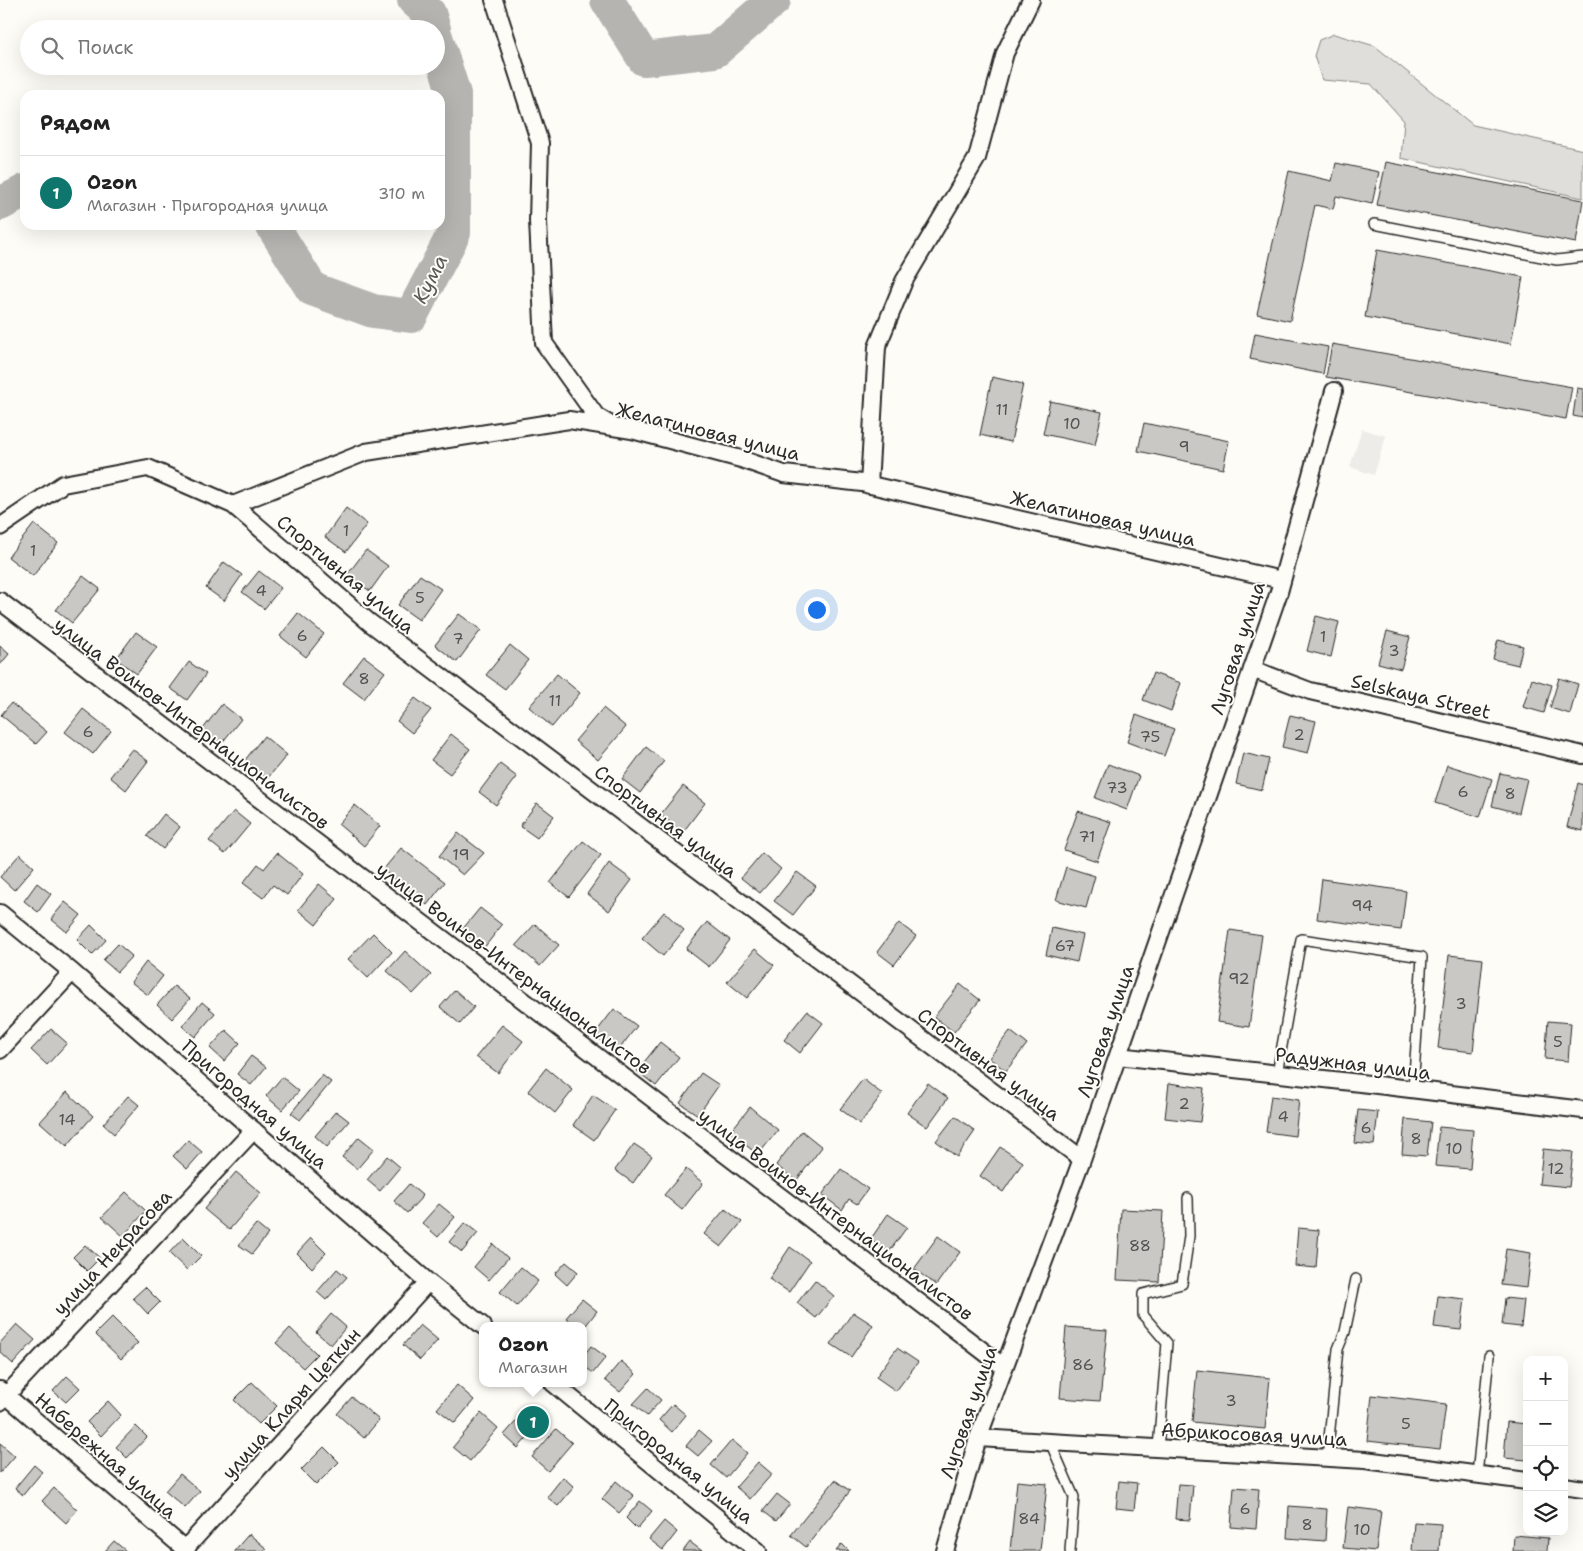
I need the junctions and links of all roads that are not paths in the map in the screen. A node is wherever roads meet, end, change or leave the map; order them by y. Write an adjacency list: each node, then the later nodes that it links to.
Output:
1 (494, 0): 6 (street)
2 (1031, 0): 7 (street)
3 (1374, 224): 4 (lane)
4 (1583, 257)
5 (1334, 391): 10 (street, Луговая улица)
6 (615, 428): 7 (street, Желатиновая улица); 8 (street, Желатиновая улица)
7 (868, 485): 10 (street, Желатиновая улица)
8 (233, 505): 9 (street); 22 (street, Спортивная улица)
9 (0, 527)
10 (1281, 580): 12 (street, Луговая улица)
11 (0, 601): 28 (street, улица Воинов-Интернационалистов)
12 (1252, 669): 13 (street, Selskaya Street); 17 (street, Луговая улица)
13 (1583, 755)
14 (0, 913): 15 (street, Пригородная улица)
15 (72, 972): 16 (street); 21 (street, Пригородная улица)
16 (0, 1050)
17 (1118, 1056): 18 (street, Радужная улица); 22 (street, Луговая улица)
18 (1277, 1074): 19 (street, Радужная улица); 19 (lane)
19 (1413, 1090): 20 (street, Радужная улица)
20 (1583, 1110)
21 (254, 1130): 25 (street, Пригородная улица); 30 (street, улица Некрасова)
22 (1082, 1159): 28 (street, Луговая улица)
23 (1188, 1198): 33 (lane)
24 (1356, 1279): 34 (lane)
25 (428, 1282): 26 (street, Пригородная улица); 39 (street, улица Клары Цеткин)
26 (479, 1323)
27 (1489, 1356): 35 (lane)
28 (1004, 1367): 31 (street, Луговая улица)
29 (558, 1387): 40 (street, Пригородная улица)
30 (2, 1396): 39 (street, Набережная улица)
31 (978, 1438): 32 (street, Абрикосовая улица); 41 (street, Луговая улица)
32 (1050, 1442): 33 (street, Абрикосовая улица); 42 (lane)
33 (1158, 1448): 34 (street, Абрикосовая улица)
34 (1327, 1458): 35 (street, Абрикосовая улица)
35 (1477, 1475): 36 (street, Абрикосовая улица)
36 (1523, 1481)
37 (1568, 1487): 38 (street)
38 (1583, 1489)
39 (185, 1550)
40 (758, 1551)
41 (945, 1551)
42 (1070, 1551)

